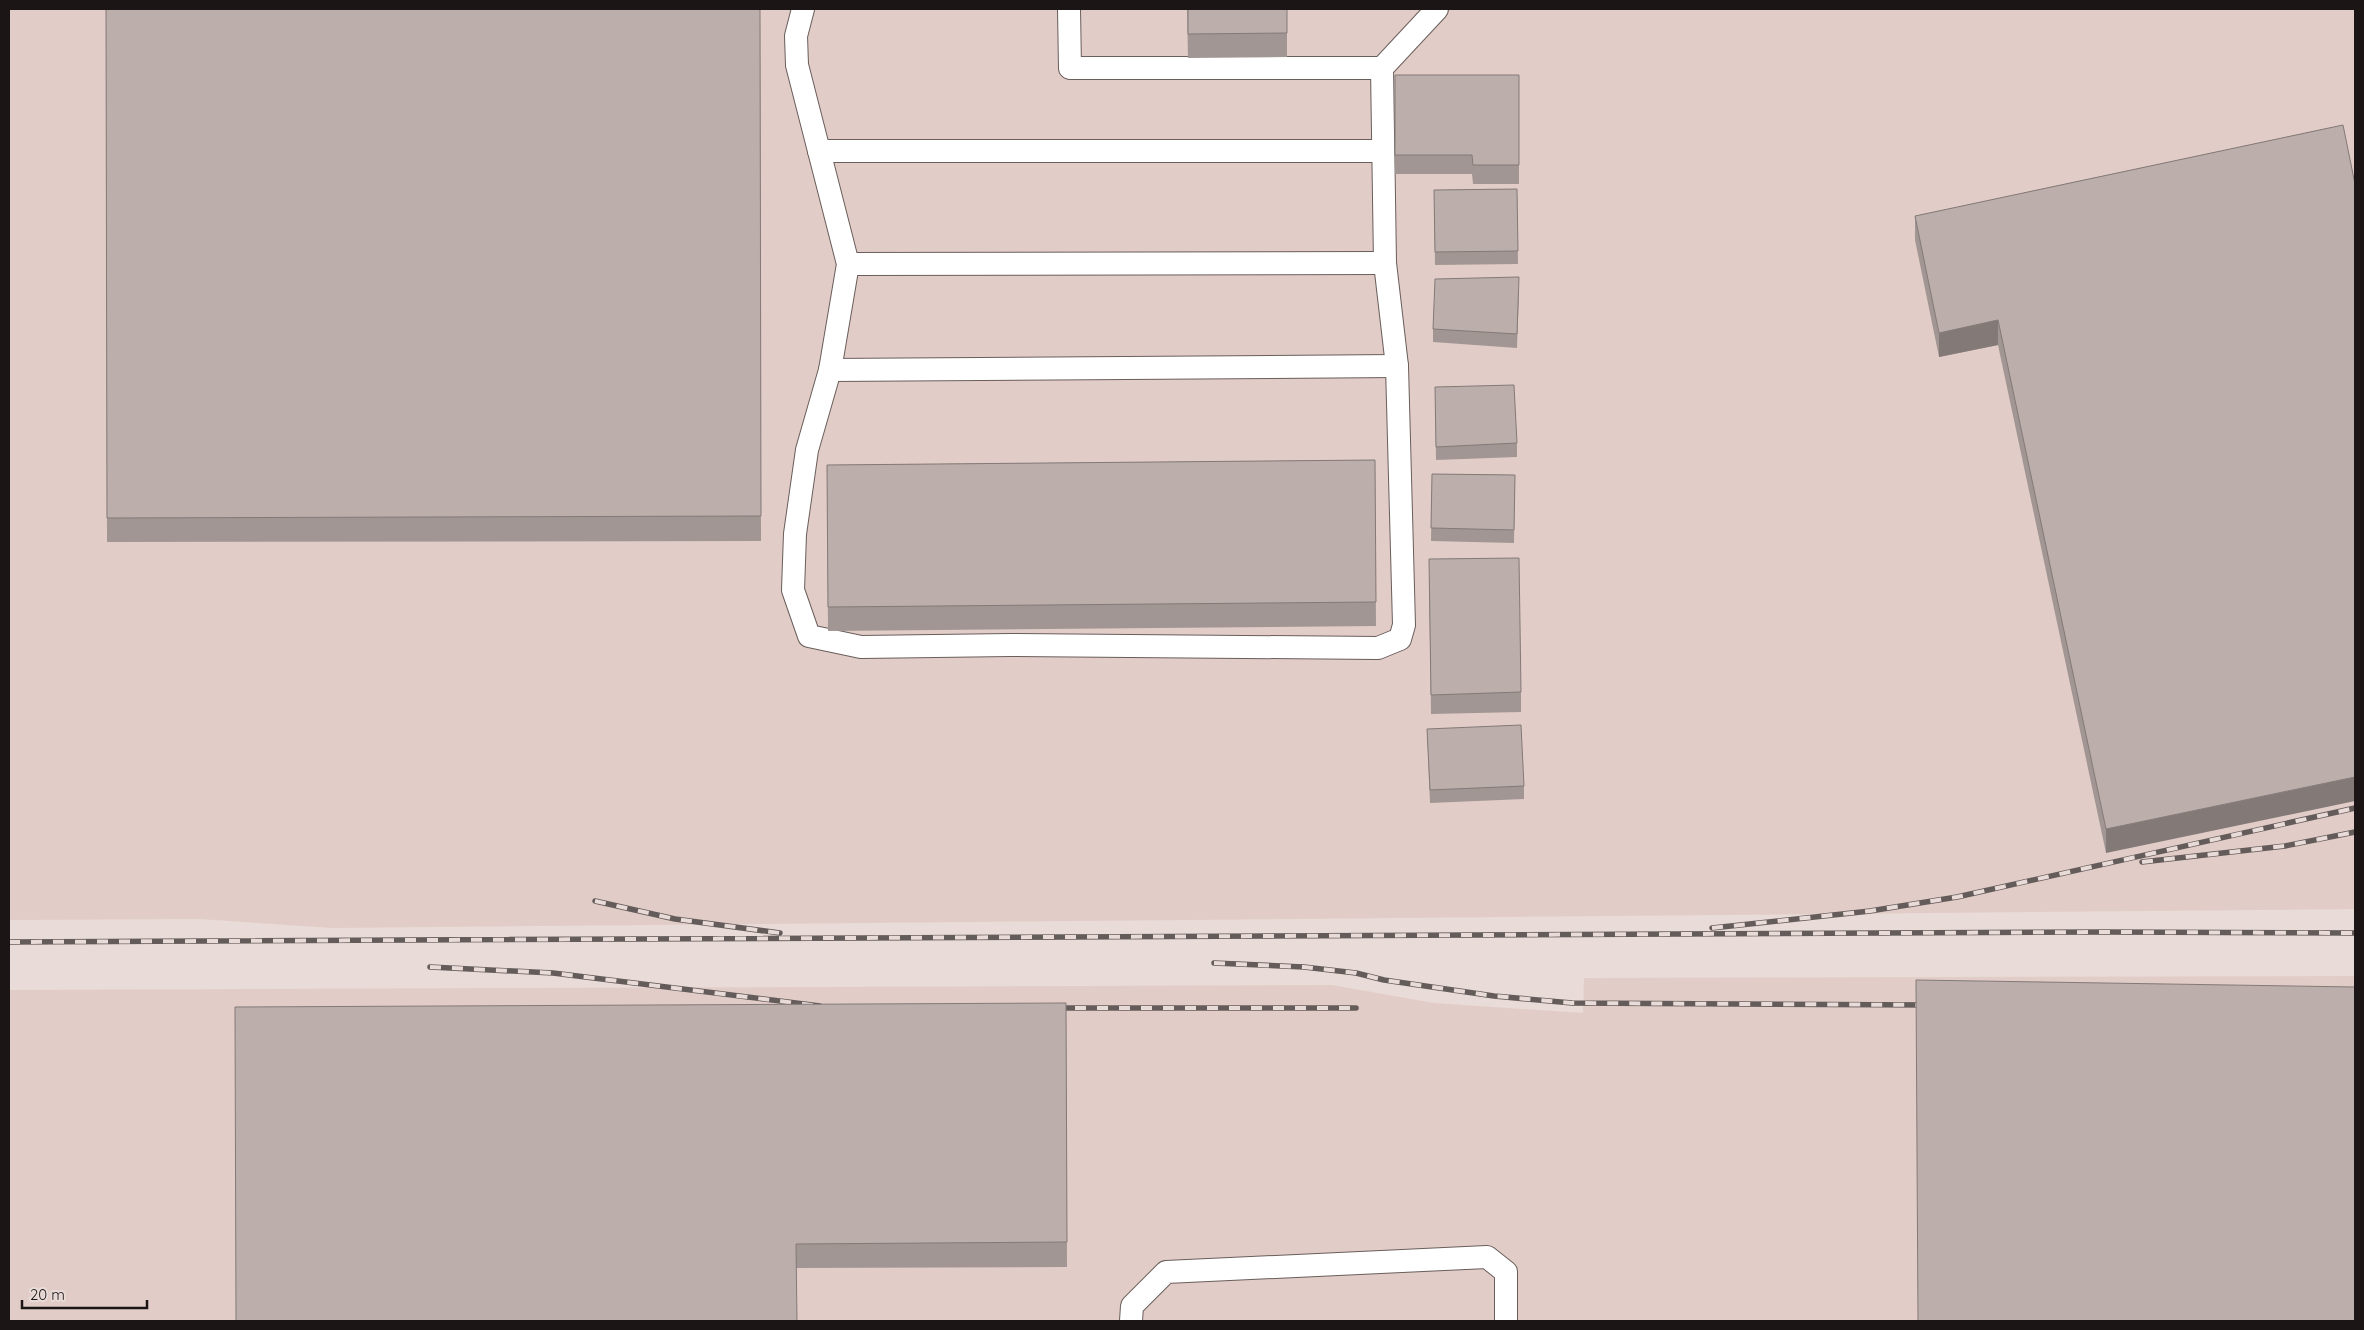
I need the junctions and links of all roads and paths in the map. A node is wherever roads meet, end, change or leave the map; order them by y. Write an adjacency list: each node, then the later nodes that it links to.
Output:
1 (803, 9): 5 (lane)
2 (1069, 9): 4 (lane)
3 (1437, 9): 4 (lane)
4 (1382, 68): 6 (lane)
5 (819, 151): 6 (lane); 8 (lane)
6 (1382, 151): 7 (lane)
7 (1385, 263): 8 (lane); 9 (lane)
8 (848, 264): 10 (lane)
9 (1397, 366): 10 (lane); 10 (lane)
10 (830, 370)
11 (1131, 1321): 12 (lane)
12 (1506, 1321)

